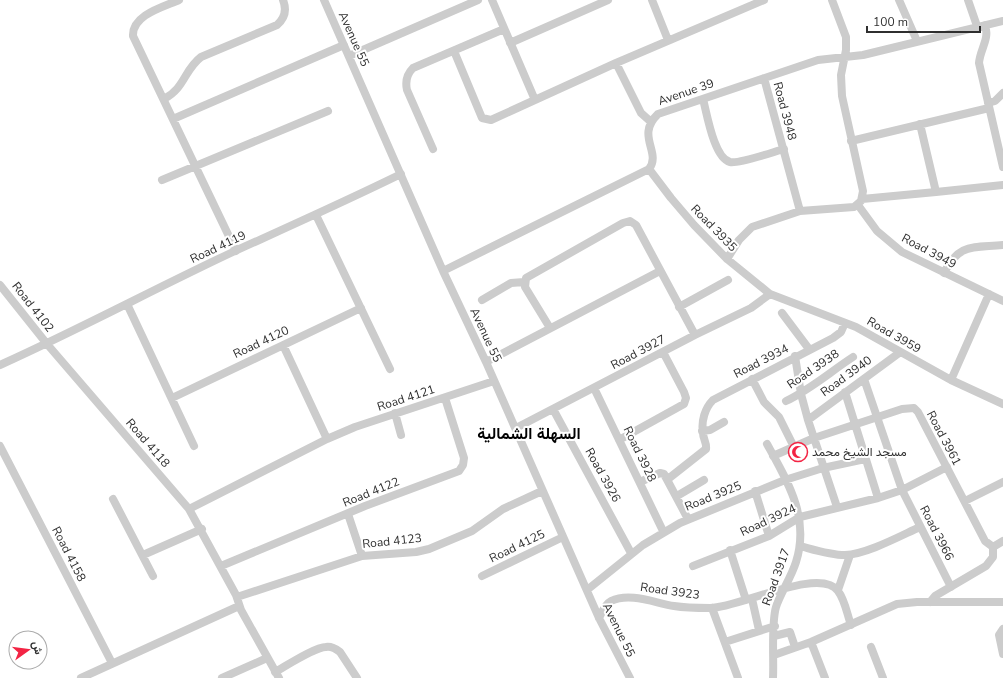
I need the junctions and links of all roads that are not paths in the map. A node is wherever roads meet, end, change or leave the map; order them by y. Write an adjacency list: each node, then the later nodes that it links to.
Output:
1 (179, 0): 25 (street)
2 (283, 0): 25 (street)
3 (324, 0): 18 (street, Avenue 55)
4 (478, 0): 20 (street)
5 (492, 0): 14 (street)
6 (608, 0): 17 (street)
7 (652, 0): 15 (street)
8 (764, 0): 15 (street)
9 (832, 0): 21 (street, Road 3949)
10 (899, 0): 16 (street)
11 (968, 0): 13 (street)
12 (1003, 21): 13 (street, Avenue 39)
13 (981, 25): 16 (street, Avenue 39); 28 (street)
14 (504, 29): 17 (street); 19 (street)
15 (668, 40): 22 (street)
16 (917, 41): 21 (street, Avenue 39)
17 (510, 43): 27 (street)
18 (344, 45): 20 (street, Avenue 55); 30 (street)
19 (454, 51): 27 (street); 34 (street)
20 (349, 56): 39 (street, Avenue 55)
21 (845, 57): 23 (street, Avenue 39); 33 (street, Road 3949)
22 (616, 63): 27 (street); 31 (street)
23 (764, 78): 26 (street, Avenue 39); 35 (street, Road 3948)
24 (1003, 93): 28 (street)
25 (164, 99): 30 (street)
26 (703, 99): 31 (street, Avenue 39); 35 (street, Road 3948)
27 (535, 100)
28 (988, 106): 32 (street); 37 (street)
29 (328, 111): 36 (street)
30 (173, 119): 36 (street)
31 (650, 121): 38 (street, Avenue 39)
32 (920, 124): 33 (street); 42 (street)
33 (852, 141): 43 (street, Road 3949)
34 (433, 149)
35 (784, 149): 44 (street, Road 3948)
36 (196, 165): 40 (street); 47 (street)
37 (1003, 167)
38 (649, 169): 48 (street, Road 3935); 49 (street)
39 (401, 174): 45 (street, Road 4119); 49 (street, Avenue 55)
40 (162, 180)
41 (1003, 185): 42 (street)
42 (936, 192): 43 (street)
43 (861, 198): 44 (street); 51 (street, Road 3949)
44 (800, 211): 48 (street)
45 (316, 215): 47 (street, Road 4119); 61 (street)
46 (1003, 245): 51 (street)
47 (236, 251): 59 (street, Road 4119)
48 (727, 259): 55 (street, Road 3935)
49 (443, 271): 73 (street, Avenue 55)
50 (660, 271): 53 (street); 60 (street); 64 (street)
51 (944, 274): 56 (street, Road 3949)
52 (728, 280): 60 (street)
53 (524, 282): 57 (street); 64 (street)
54 (0, 284): 66 (street, Road 4102)
55 (770, 294): 63 (street, Road 3959); 65 (street, Road 3927)
56 (989, 294): 58 (street, Road 3949); 78 (street)
57 (482, 300)
58 (1003, 301)
59 (127, 304): 66 (street, Road 4119); 83 (street)
60 (679, 307): 65 (street)
61 (361, 308): 67 (street, Road 4120); 75 (street)
62 (782, 313): 68 (street)
63 (845, 323): 68 (street, Road 3934); 70 (street, Road 3959)
64 (550, 328): 73 (street)
65 (695, 335): 69 (street, Road 3927)
66 (47, 344): 74 (street); 121 (street, Road 4118)
67 (283, 345): 83 (street, Road 4120); 97 (street)
68 (809, 350): 71 (street, Road 3934)
69 (663, 352): 80 (street, Road 3927); 98 (street)
70 (899, 353): 77 (street, Road 3940); 78 (street, Road 3959)
71 (795, 356): 76 (street, Road 3934); 82 (street, Road 3940)
72 (853, 357): 82 (street, Road 3938)
73 (486, 362): 79 (street, Avenue 55)
74 (0, 365)
75 (390, 369)
76 (752, 379): 94 (street, Road 3934); 102 (street)
77 (864, 379): 81 (street, Road 3940); 89 (street)
78 (951, 380): 86 (street, Road 3959)
79 (494, 381): 84 (street, Road 4121); 93 (street, Avenue 55)
80 (594, 388): 87 (street, Road 3927); 98 (street, Road 3928)
81 (845, 392): 90 (street, Road 3940); 92 (street)
82 (801, 394): 85 (street, Road 3938); 90 (street, Road 3940)
83 (172, 398): 101 (street)
84 (445, 398): 88 (street, Road 4121); 122 (street, Road 4122)
85 (786, 401)
86 (1003, 403)
87 (553, 409): 93 (street, Road 3927); 134 (street, Road 3926)
88 (395, 413): 95 (street); 97 (street, Road 4121)
89 (877, 417): 92 (street, Road 3961); 106 (street, Road 3961); 113 (street)
90 (808, 420): 96 (street, Road 3940)
91 (724, 422): 94 (street)
92 (855, 424): 96 (street, Road 3961); 105 (street)
93 (516, 428): 114 (street, Avenue 55)
94 (702, 431): 108 (street, Road 3934)
95 (401, 435)
96 (814, 438): 102 (street, Road 3961); 107 (street, Road 3940)
97 (327, 439): 121 (street, Road 4121)
98 (619, 440): 111 (street, Road 3928)
99 (767, 444): 103 (street, Road 3917)
100 (0, 446): 104 (street, Road 4158)
101 (194, 446)
102 (794, 447): 103 (street, Road 3961)
103 (773, 456): 110 (street, Road 3917)
104 (2, 457): 165 (street, Road 4158)
105 (866, 459): 107 (street, Road 3925); 117 (street)
106 (947, 467): 113 (street, Road 3924); 119 (street, Road 3961)
107 (823, 468): 110 (street, Road 3925); 120 (street, Road 3940)
108 (668, 479): 111 (street); 116 (street)
109 (704, 480): 116 (street)
110 (786, 480): 115 (street, Road 3925); 123 (street, Road 3917)
111 (640, 482): 127 (street, Road 3928)
112 (1003, 482): 119 (street)
113 (902, 490): 117 (street, Road 3924); 125 (street, Road 3966)
114 (542, 491): 129 (street, Avenue 55); 137 (street, Road 4123)
115 (755, 491): 124 (street, Road 3925); 128 (street)
116 (677, 496): 124 (street)
117 (878, 498): 120 (street, Road 3924)
118 (112, 499): 135 (street)
119 (965, 502): 132 (street, Road 3961)
120 (837, 507): 123 (street, Road 3924)
121 (189, 509): 126 (street, Road 4118)
122 (348, 514): 137 (street); 138 (street, Road 4122)
123 (800, 517): 128 (street, Road 3924); 131 (street, Road 3917)
124 (688, 519): 127 (street, Road 3925)
125 (920, 527): 136 (street); 142 (street, Road 3966)
126 (202, 529): 135 (street); 138 (street, Road 4118)
127 (663, 531): 134 (street, Road 3925)
128 (769, 536): 133 (street, Road 3924)
129 (563, 537): 141 (street, Road 4125); 144 (street, Avenue 55)
130 (1003, 542): 132 (street)
131 (800, 546): 136 (street); 143 (street, Road 3917)
132 (993, 547): 142 (street)
133 (730, 550): 139 (street, Road 3924); 147 (street)
134 (631, 553): 144 (street, Road 3925)
135 (143, 555): 140 (street)
136 (850, 555): 145 (street)
137 (362, 556): 146 (street, Road 4123)
138 (221, 566): 146 (street)
139 (693, 566)
140 (153, 576)
141 (482, 576)
142 (951, 587): 148 (street)
143 (786, 588): 145 (street, Road 3923); 147 (street, Road 3923); 154 (street, Road 3917)
144 (587, 590): 152 (street, Avenue 55)
145 (838, 590): 153 (street)
146 (237, 597): 150 (street)
147 (749, 599): 151 (street, Road 3923); 156 (street)
148 (930, 602): 149 (street); 153 (street)
149 (1003, 602)
150 (239, 606): 164 (street); 165 (street)
151 (712, 608): 152 (street, Road 3923); 158 (street)
152 (599, 618): 170 (street, Avenue 55)
153 (851, 625): 159 (street)
154 (775, 626): 156 (street); 157 (street, Road 3917)
155 (1003, 629): 162 (street)
156 (760, 630): 158 (street)
157 (774, 636): 160 (street); 163 (street, Road 3917)
158 (725, 642): 171 (street)
159 (811, 642): 160 (street); 173 (street)
160 (795, 647): 163 (street)
161 (871, 647): 174 (street)
162 (1003, 654)
163 (774, 655): 172 (street, Road 3917)
164 (267, 658): 166 (street); 168 (street)
165 (112, 664): 167 (street)
166 (277, 675): 169 (street)
167 (81, 678)
168 (222, 678)
169 (357, 678)
170 (630, 678)
171 (738, 678)
172 (773, 678)
173 (825, 678)
174 (884, 678)

